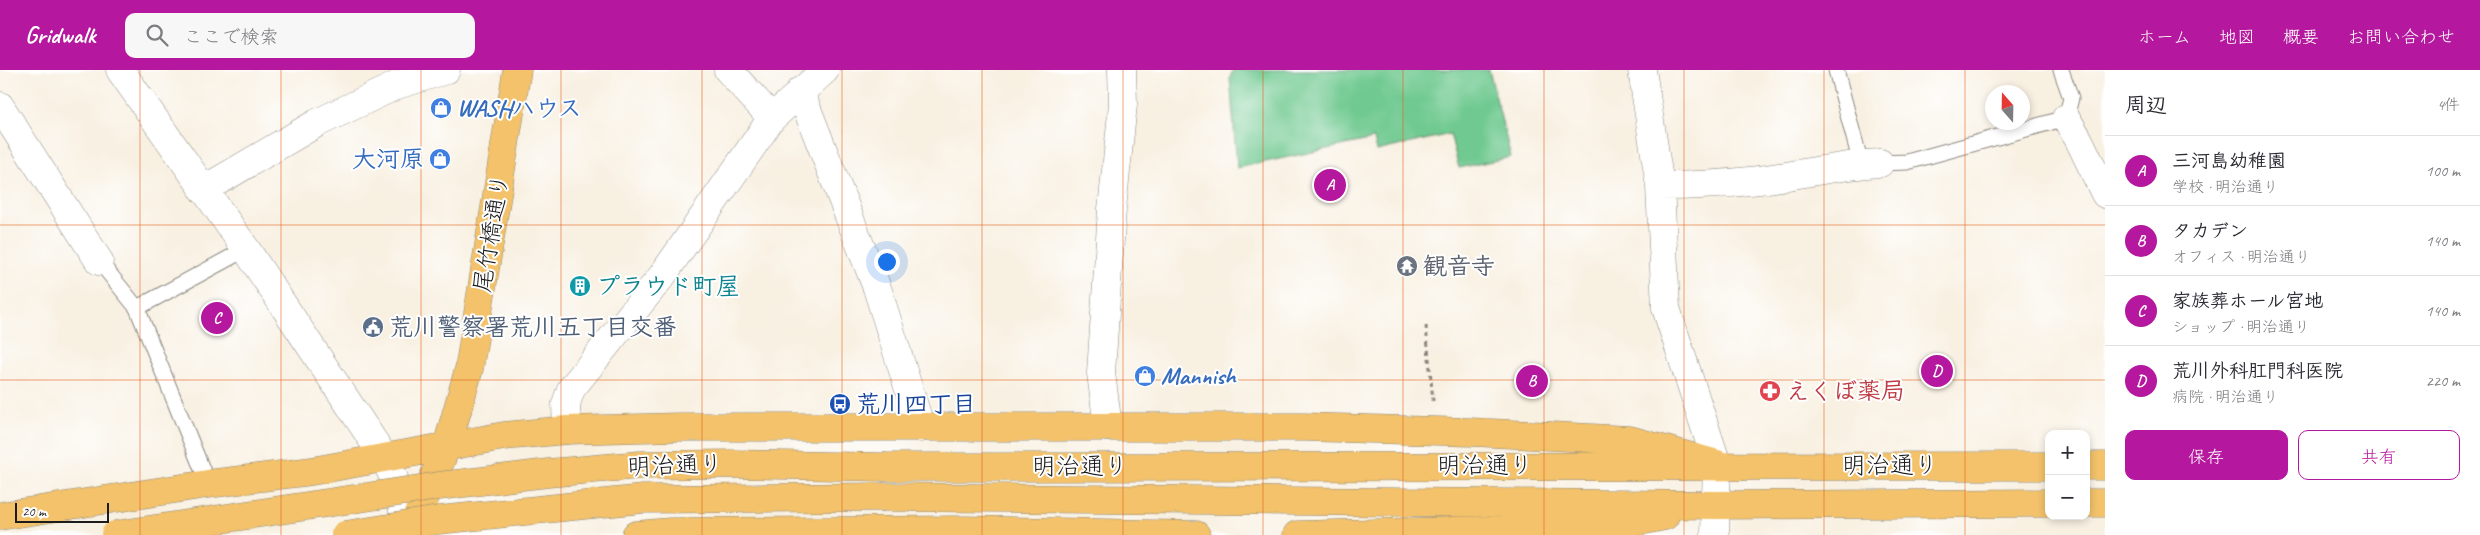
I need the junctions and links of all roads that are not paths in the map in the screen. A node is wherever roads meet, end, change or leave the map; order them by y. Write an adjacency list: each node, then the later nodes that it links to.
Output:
1 (446, 70): 16 (street)
2 (517, 70): 24 (main road, 尾竹橋通り)
3 (728, 70): 12 (street)
4 (825, 70): 10 (street)
5 (1122, 70): 21 (street)
6 (1642, 70): 15 (street)
7 (1836, 70): 14 (lane)
8 (2061, 70): 13 (lane)
9 (129, 73): 16 (street)
10 (800, 91): 12 (street); 22 (street)
11 (0, 106): 19 (street)
12 (772, 118): 23 (street)
13 (2066, 118): 14 (lane); 17 (street)
14 (1871, 163): 15 (street)
15 (1660, 186): 26 (street)
16 (203, 190): 18 (street)
17 (2105, 194)
18 (246, 249): 20 (lane); 25 (street)
19 (99, 262): 20 (lane)
20 (137, 308): 30 (lane)
21 (1108, 427): 22 (main road); 26 (main road)
22 (921, 428): 23 (main road)
23 (566, 430): 24 (main road)
24 (447, 446): 25 (main road); 39 (main road, 尾竹橋通り)
25 (384, 457): 30 (main road); 38 (street)
26 (1718, 464): 27 (main road, 明治通り); 34 (street); 36 (main road, 明治通り, bridge)
27 (2045, 466)
28 (2090, 466): 29 (main road)
29 (2105, 466)
30 (208, 484): 35 (main road)
31 (2045, 503): 34 (main road, 明治通り)
32 (2090, 503): 33 (main road)
33 (2105, 503)
34 (1716, 505): 37 (main road, 明治通り, bridge); 42 (main road); 43 (street)
35 (0, 516)
36 (115, 535)
37 (345, 535)
38 (402, 535)
39 (409, 535)
40 (636, 535): 41 (main road)
41 (1196, 535)
42 (1298, 535)
43 (1715, 535)

